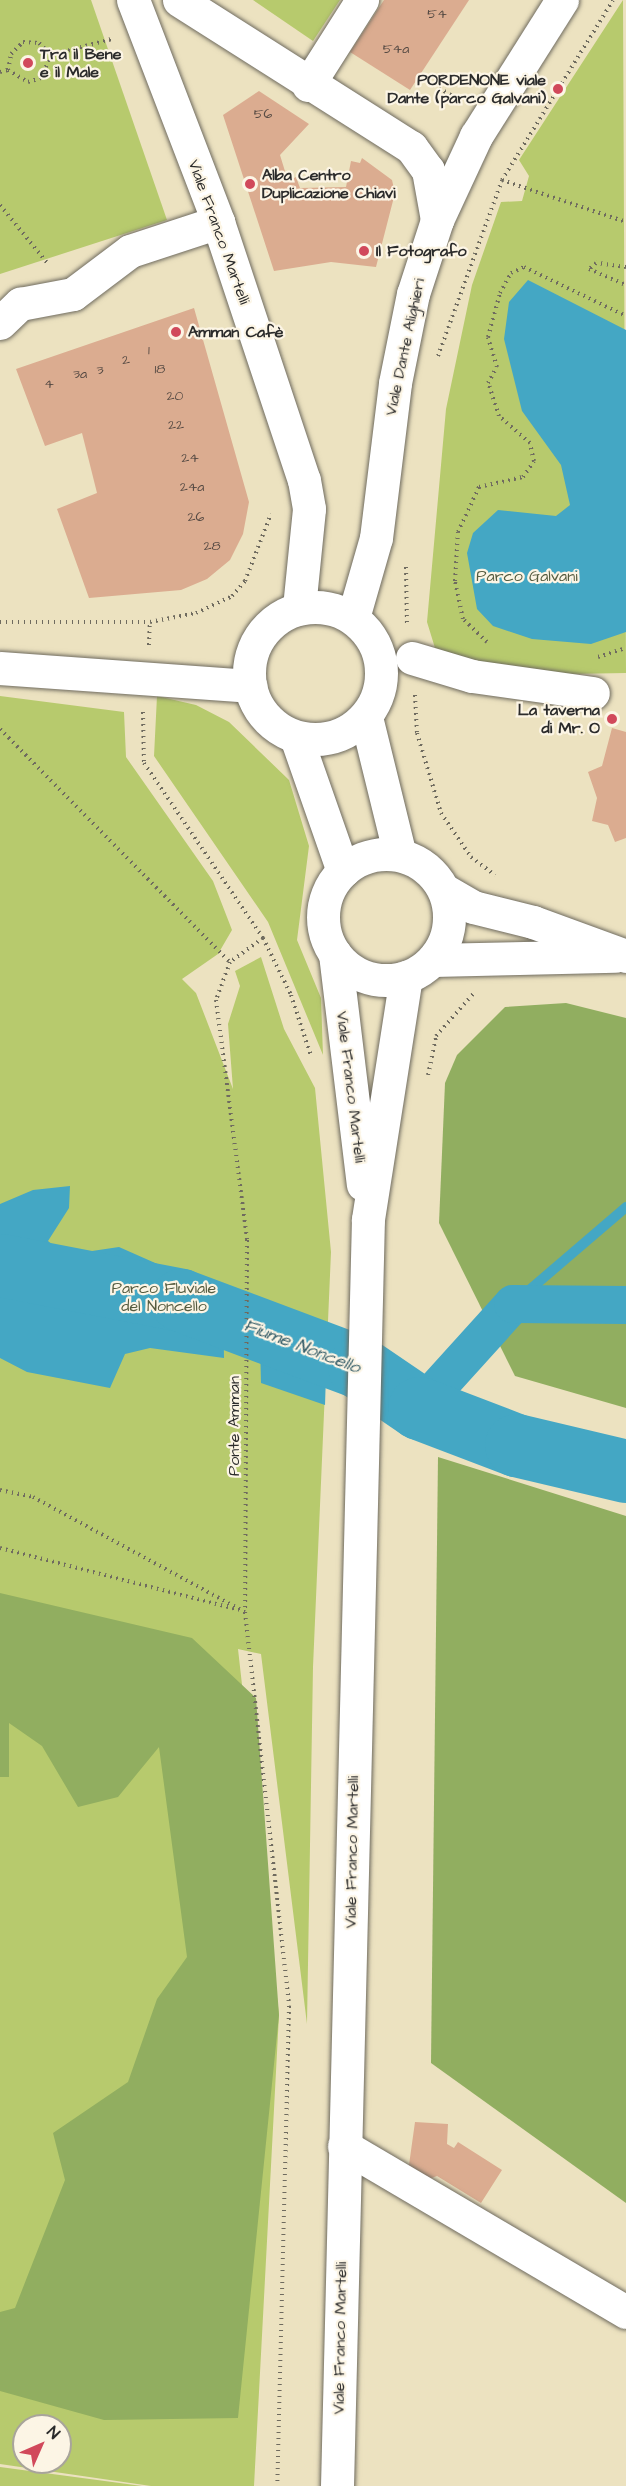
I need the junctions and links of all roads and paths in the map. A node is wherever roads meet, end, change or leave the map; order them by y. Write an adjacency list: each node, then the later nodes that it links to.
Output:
1 (133, 0): 6 (main road, Viale Franco Martelli)
2 (362, 0): 10 (main road)
3 (562, 0): 13 (main road, Viale Dante Alighieri)
4 (613, 0): 11 (path)
5 (183, 2): 6 (main road); 10 (main road)
6 (142, 31): 7 (path); 14 (main road, Viale Franco Martelli)
7 (51, 55): 8 (path); 8 (path)
8 (8, 70): 9 (path)
9 (0, 72)
10 (308, 85): 13 (main road)
11 (502, 180): 15 (path); 21 (path)
12 (0, 205): 18 (path)
13 (437, 220): 25 (main road, Viale Dante Alighieri)
14 (218, 222): 18 (main road); 24 (main road, Viale Franco Martelli)
15 (626, 222)
16 (626, 267): 17 (path)
17 (626, 285)
18 (73, 294): 20 (main road)
19 (626, 316): 28 (path)
20 (0, 323)
21 (437, 361)
22 (272, 508): 27 (path)
23 (406, 562): 30 (path)
24 (299, 608): 25 (main road); 34 (main road)
25 (353, 618): 36 (main road)
26 (0, 622): 27 (path)
27 (150, 622): 33 (path)
28 (496, 647)
29 (626, 648): 31 (path)
30 (412, 658): 35 (main road); 41 (path)
31 (591, 659)
32 (0, 668): 33 (main road)
33 (148, 676): 34 (main road); 43 (path)
34 (250, 686): 38 (main road)
35 (593, 693)
36 (366, 717): 38 (main road); 39 (main road)
37 (0, 729): 45 (path)
38 (296, 737): 40 (main road)
39 (400, 855): 40 (main road); 42 (main road)
40 (343, 871): 44 (main road, Viale Franco Martelli)
41 (502, 880)
42 (444, 890): 46 (main road, Viale Franco Martelli); 46 (main road)
43 (263, 938): 45 (path); 48 (path)
44 (335, 954): 46 (main road); 48 (main road, Viale Franco Martelli)
45 (230, 962): 53 (path, Ponte Amman)
46 (420, 969): 49 (main road, Viale Franco Martelli)
47 (482, 987): 49 (path)
48 (349, 1072): 50 (main road, Viale Franco Martelli)
49 (392, 1074): 50 (main road, Viale Franco Martelli)
50 (368, 1219): 54 (main road, Viale Franco Martelli)
51 (0, 1490): 53 (path)
52 (0, 1548): 53 (path)
53 (245, 1612): 56 (path, Ponte Amman)
54 (344, 2146): 55 (main road); 57 (main road, Viale Franco Martelli)
55 (626, 2312)
56 (277, 2486)
57 (337, 2486)

